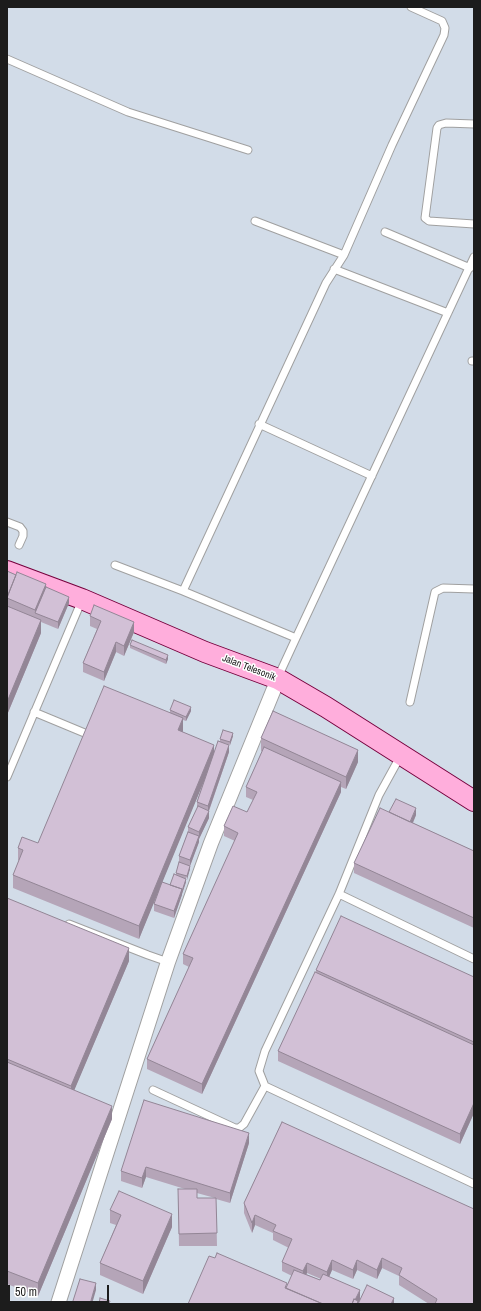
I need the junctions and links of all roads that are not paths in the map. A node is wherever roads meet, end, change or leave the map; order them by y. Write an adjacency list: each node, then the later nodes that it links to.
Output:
1 (411, 7): 8 (lane)
2 (7, 59): 4 (lane)
3 (474, 124): 6 (lane)
4 (248, 150)
5 (255, 221): 8 (lane)
6 (474, 224)
7 (385, 232): 10 (lane)
8 (344, 255): 11 (lane)
9 (474, 257): 10 (lane)
10 (470, 268): 12 (lane)
11 (334, 269): 12 (lane); 13 (lane)
12 (448, 313): 14 (lane)
13 (260, 424): 14 (lane); 20 (lane)
14 (372, 476): 22 (lane)
15 (7, 522): 16 (lane)
16 (19, 545)
17 (115, 565): 20 (lane)
18 (7, 571): 21 (street, Jalan Telesonik)
19 (474, 589): 24 (lane)
20 (183, 591): 22 (lane)
21 (82, 599): 23 (street, Jalan Telesonik); 25 (lane)
22 (296, 638): 23 (lane)
23 (278, 679): 27 (street, Jalan Telesonik); 33 (street)
24 (410, 702)
25 (34, 712): 26 (lane); 28 (lane)
26 (88, 734)
27 (401, 755): 29 (street, Jalan Telesonik); 30 (lane)
28 (7, 777)
29 (474, 801)
30 (339, 894): 32 (lane); 34 (lane)
31 (59, 920): 33 (lane)
32 (474, 959)
33 (168, 962): 37 (street)
34 (265, 1086): 35 (lane); 36 (lane)
35 (153, 1090)
36 (474, 1184)
37 (58, 1304)

